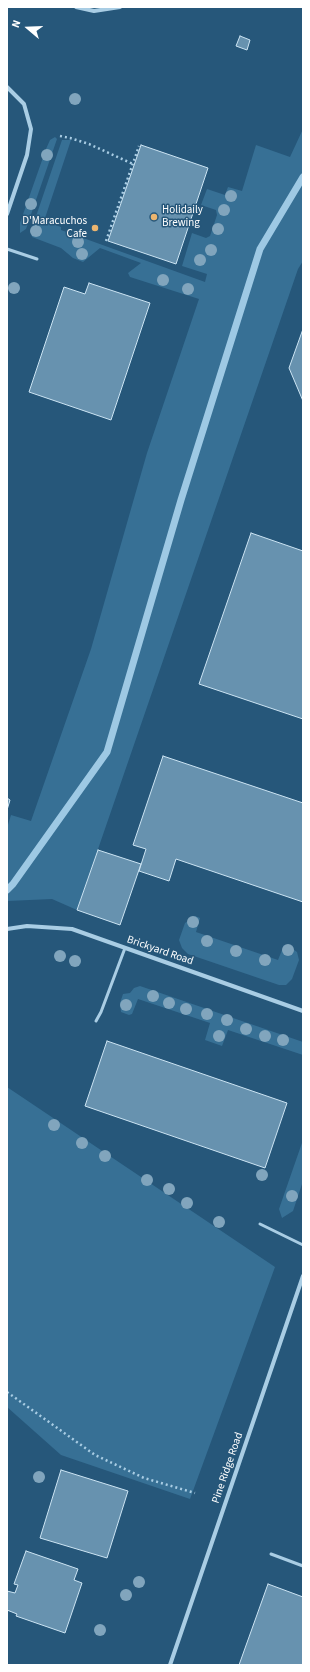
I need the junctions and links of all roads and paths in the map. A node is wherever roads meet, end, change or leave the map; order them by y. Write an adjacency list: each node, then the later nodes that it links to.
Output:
1 (76, 7): 2 (street)
2 (120, 7)
3 (7, 87): 7 (street)
4 (60, 136): 6 (path)
5 (139, 146): 6 (path)
6 (133, 164): 8 (path)
7 (7, 214)
8 (106, 241)
9 (7, 249): 10 (lane)
10 (37, 259)
11 (7, 929): 12 (street, Brickyard Road)
12 (125, 948): 13 (street, Brickyard Road); 14 (lane)
13 (303, 1011)
14 (96, 1021)
15 (260, 1224): 16 (lane)
16 (303, 1245)
17 (303, 1276): 22 (street, Pine Ridge Road)
18 (7, 1392): 19 (path)
19 (195, 1494)
20 (271, 1554): 21 (lane)
21 (303, 1566)
22 (170, 1665)

